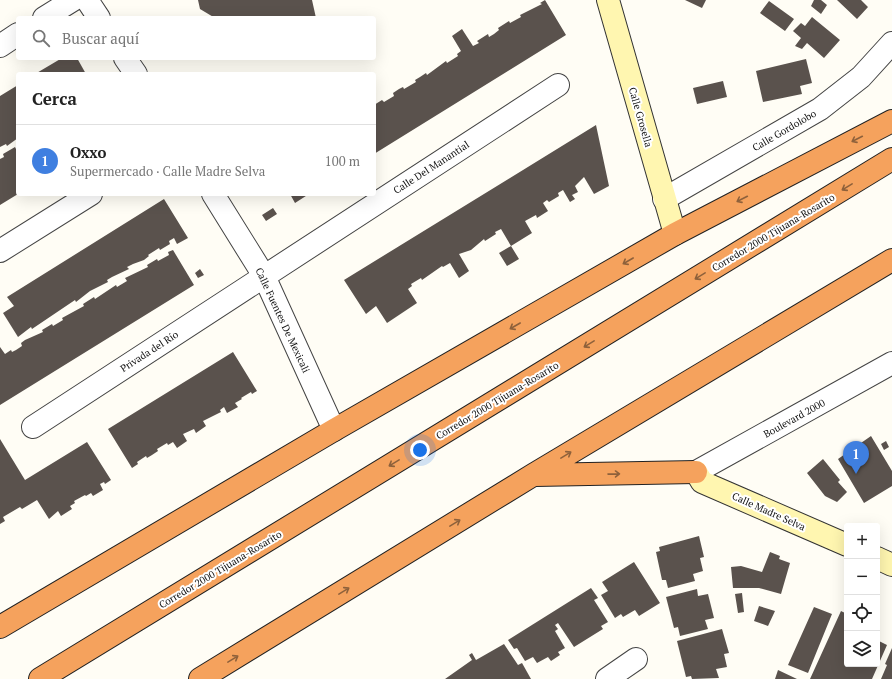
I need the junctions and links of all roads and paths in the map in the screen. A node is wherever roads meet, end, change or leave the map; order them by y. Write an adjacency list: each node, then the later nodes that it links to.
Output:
1 (74, 0): 4 (street)
2 (87, 0): 5 (street)
3 (608, 0): 16 (street, Calle Grosella)
4 (47, 16)
5 (98, 16)
6 (16, 35): 8 (street)
7 (892, 43): 16 (street, Calle Gordolobo)
8 (0, 46)
9 (126, 60): 10 (street)
10 (135, 72)
11 (558, 85): 20 (street, Calle Del Manantial)
12 (892, 121): 17 (highway, one-way to 17)
13 (892, 159): 31 (highway, Corredor 2000 Tijuana-Rosarito, one-way to 31)
14 (88, 196): 18 (street)
15 (214, 196): 20 (street, Calle Fuentes De Mexicali)
16 (664, 199): 17 (street, Calle Grosella)
17 (674, 234): 23 (highway, one-way to 23)
18 (0, 251)
19 (892, 260): 25 (highway, one-way to 19)
20 (264, 276): 22 (street, Privada del Río); 23 (street, Calle Fuentes De Mexicali)
21 (892, 363): 24 (street, Boulevard 2000)
22 (33, 427)
23 (334, 430): 29 (highway)
24 (696, 472): 25 (highway, one-way to 24); 26 (street, Calle Madre Selva)
25 (533, 475): 32 (highway, one-way to 25)
26 (844, 544)
27 (879, 559): 28 (street)
28 (892, 565)
29 (0, 626)
30 (636, 659): 33 (street)
31 (40, 679)
32 (200, 679)
33 (607, 679)

